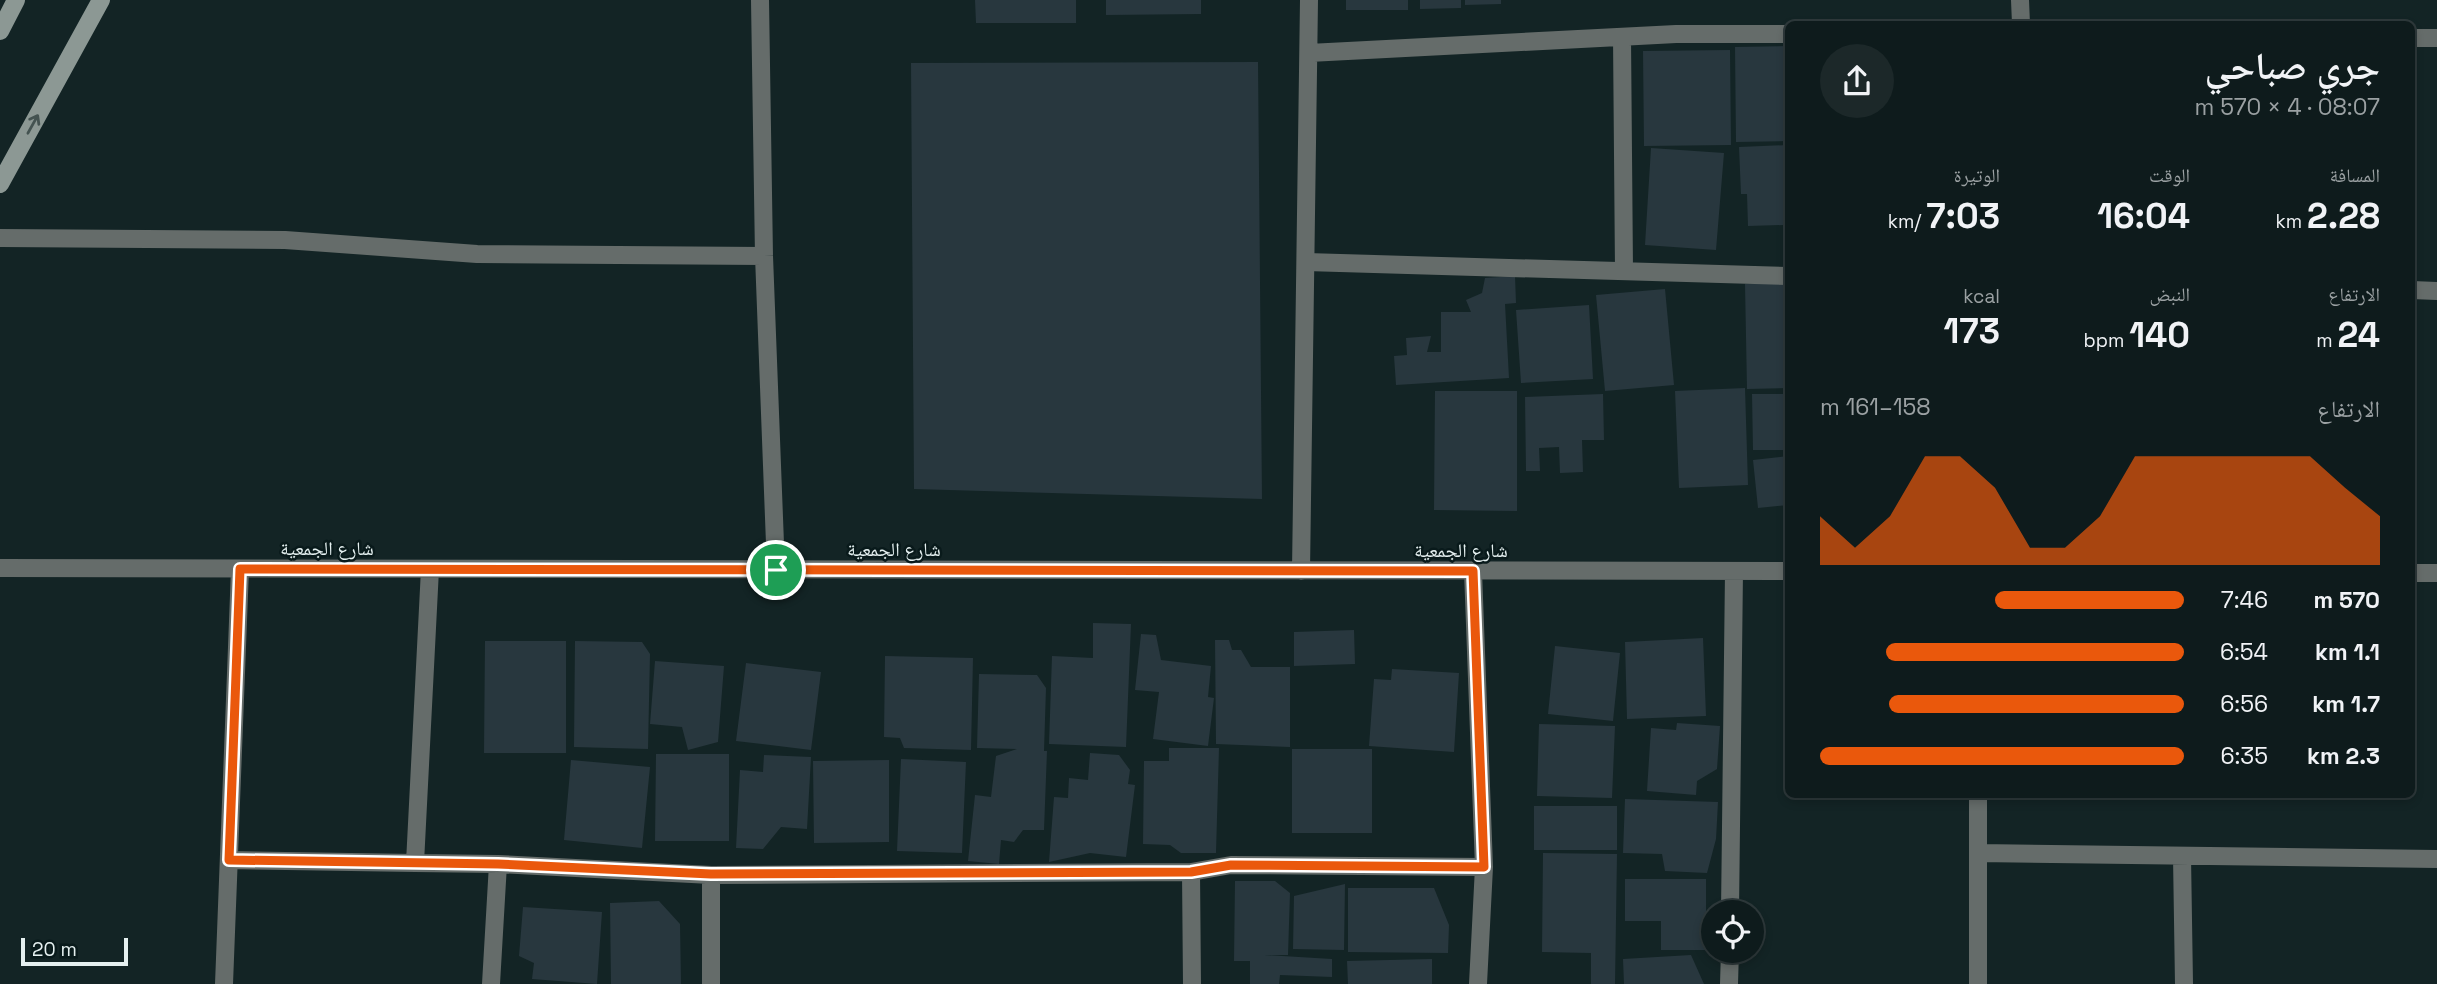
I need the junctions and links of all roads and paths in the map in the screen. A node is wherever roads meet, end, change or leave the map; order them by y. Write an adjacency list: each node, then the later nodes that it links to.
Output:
1 (16, 0): 7 (main road)
2 (101, 0): 13 (main road, one-way to 2)
3 (760, 0): 15 (street)
4 (1309, 0): 12 (street)
5 (2020, 0): 6 (street)
6 (2021, 21)
7 (0, 31)
8 (1785, 34): 9 (street)
9 (1622, 37): 12 (street); 17 (street)
10 (2415, 38): 11 (street)
11 (2437, 38)
12 (1309, 53): 16 (street)
13 (0, 184)
14 (0, 238): 15 (street)
15 (764, 256): 24 (street)
16 (1306, 262): 17 (street); 25 (street)
17 (1624, 271): 18 (street)
18 (1785, 276)
19 (2415, 290): 20 (street)
20 (2437, 291)
21 (0, 568): 22 (street, شارع الجمعية)
22 (240, 569): 23 (street, شارع الجمعية); 35 (street)
23 (430, 569): 24 (street, شارع الجمعية); 36 (street)
24 (776, 570): 25 (street, شارع الجمعية)
25 (1301, 570): 26 (street, شارع الجمعية)
26 (1473, 571): 27 (street, شارع الجمعية); 38 (street)
27 (1734, 571): 28 (street, شارع الجمعية); 41 (street)
28 (1785, 571)
29 (2415, 573): 30 (street)
30 (2437, 573)
31 (1978, 798): 32 (street)
32 (1978, 853): 33 (street); 49 (street)
33 (2182, 856): 34 (street); 50 (street)
34 (2437, 859)
35 (229, 860): 36 (street); 43 (street)
36 (415, 863): 37 (street)
37 (498, 864): 40 (street); 44 (street)
38 (1484, 867): 39 (street); 47 (street)
39 (1191, 872): 40 (street); 46 (street)
40 (711, 874): 45 (street)
41 (1730, 900)
42 (1730, 963): 48 (street)
43 (224, 984)
44 (491, 984)
45 (711, 984)
46 (1192, 984)
47 (1478, 984)
48 (1729, 984)
49 (1978, 984)
50 (2184, 984)

